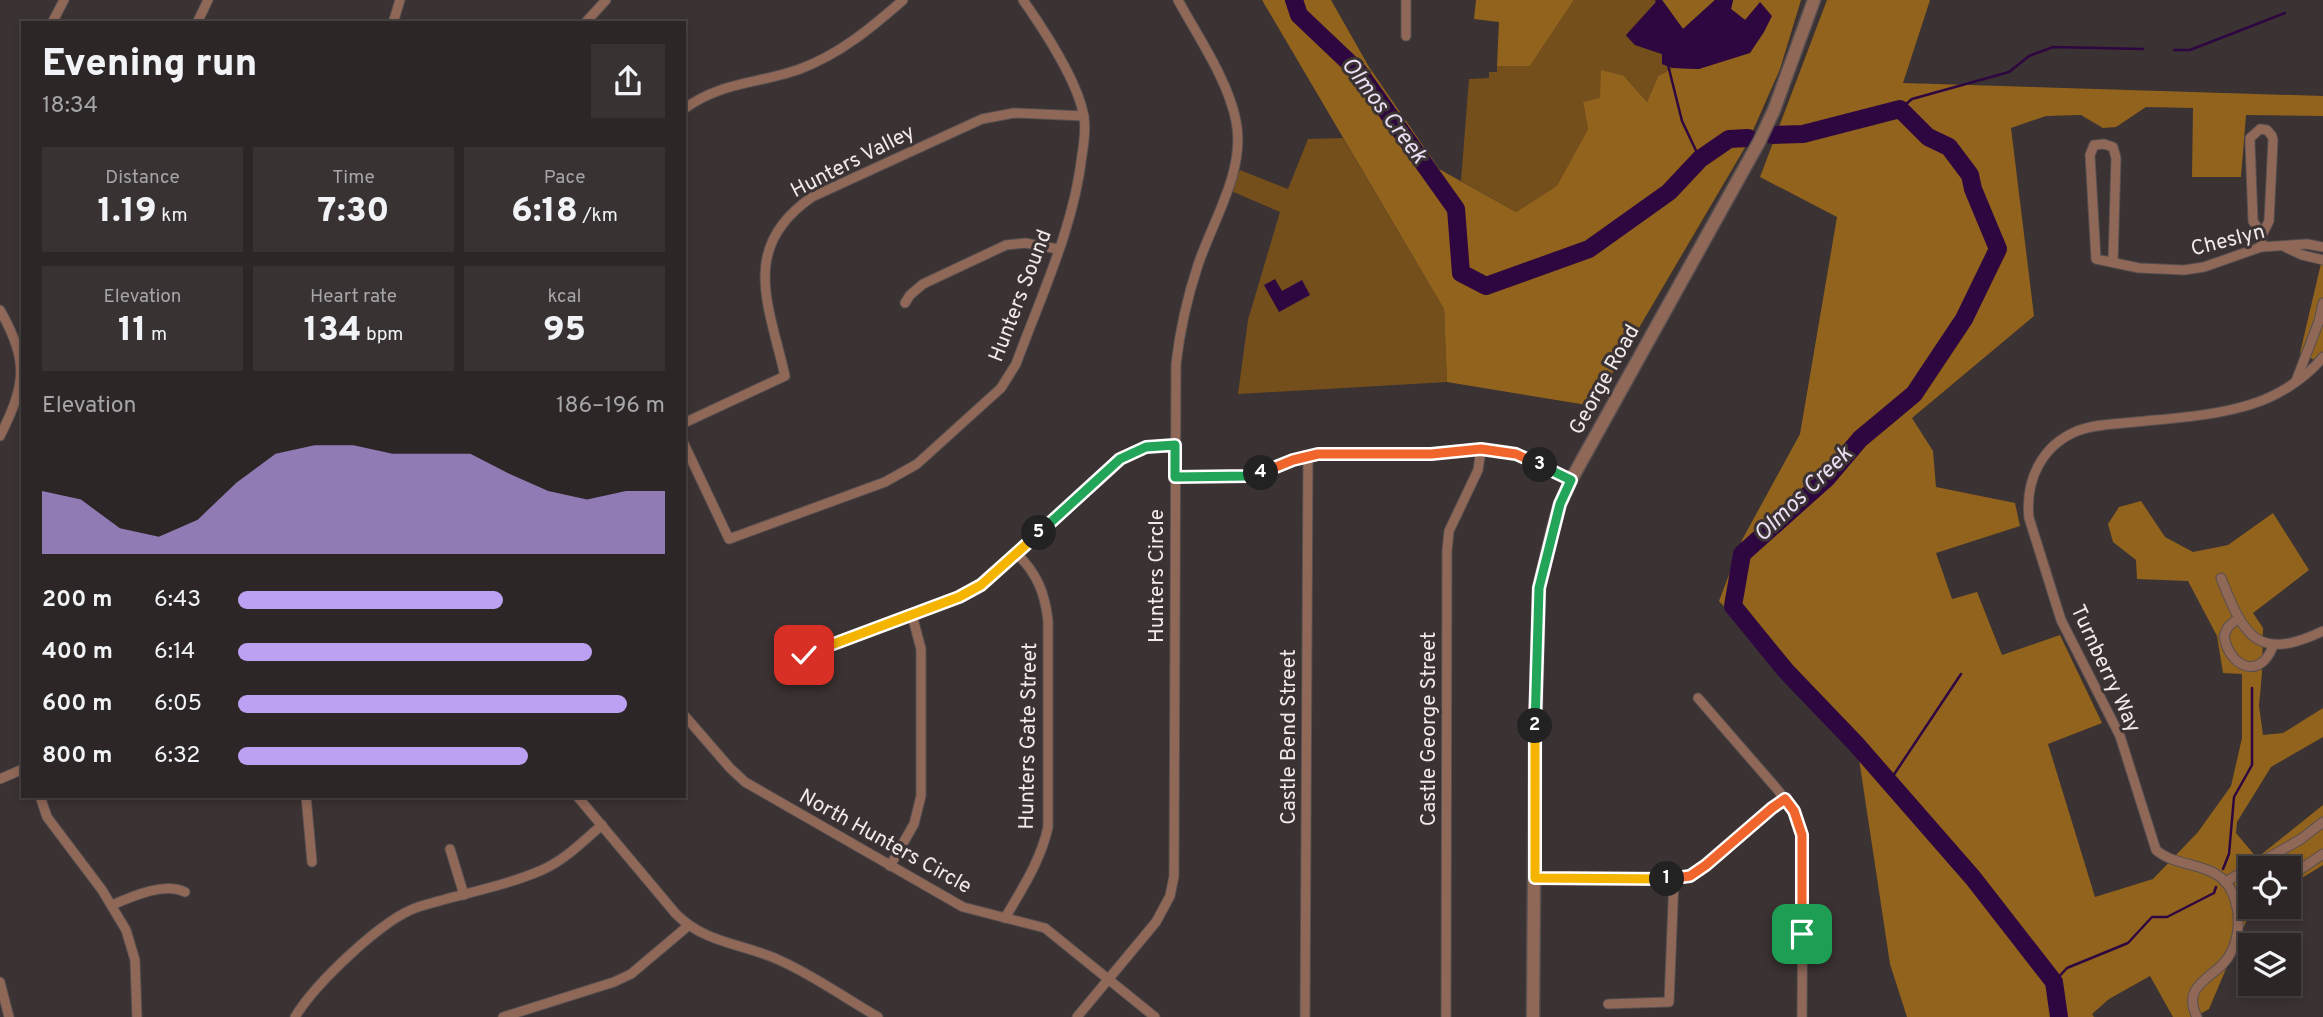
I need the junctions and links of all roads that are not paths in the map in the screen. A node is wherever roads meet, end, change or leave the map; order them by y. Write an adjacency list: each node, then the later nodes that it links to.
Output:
1 (64, 0): 10 (street)
2 (208, 0): 11 (street)
3 (400, 0): 12 (street)
4 (606, 0): 13 (street)
5 (903, 0): 15 (street)
6 (1023, 0): 16 (street, Hunters Sound)
7 (1178, 0): 33 (street, Hunters Circle)
8 (1406, 0): 14 (street)
9 (1814, 0): 38 (street, George Road)
10 (53, 21)
11 (198, 21)
12 (394, 21)
13 (588, 21)
14 (1406, 36)
15 (686, 108)
16 (1084, 116): 21 (street, Hunters Sound); 31 (street, Hunters Valley)
17 (2262, 235): 17 (street); 18 (street)
18 (2261, 247): 19 (street, Cheslyn); 23 (street, Cheslyn)
19 (2285, 247): 20 (street, Cheslyn); 22 (street, Cheslyn)
20 (2323, 247)
21 (1058, 249): 24 (street); 34 (street, Hunters Sound)
22 (2323, 260)
23 (2113, 261): 23 (street, Cheslyn)
24 (905, 303)
25 (2323, 303): 30 (street)
26 (0, 310): 28 (street)
27 (2323, 357): 30 (street, Turnberry Way)
28 (21, 366)
29 (21, 376): 32 (street)
30 (2295, 381): 65 (street, Turnberry Way)
31 (686, 422)
32 (0, 436)
33 (1175, 445): 37 (street, Hunters Circle); 39 (street)
34 (686, 448)
35 (1481, 449): 36 (street); 38 (street); 83 (street, Castle George Street)
36 (1308, 457): 37 (street); 82 (street, Castle Bend Street)
37 (1175, 477): 72 (street, Hunters Circle)
38 (1571, 480): 63 (street, George Road)
39 (1016, 553): 41 (street); 70 (street, Hunters Gate Street)
40 (2221, 578): 42 (street)
41 (912, 615): 45 (street); 60 (street)
42 (2238, 618): 44 (street); 44 (street)
43 (2323, 631): 44 (street)
44 (2273, 646)
45 (804, 655)
46 (1698, 698): 53 (street)
47 (686, 717): 60 (street, North Hunters Circle)
48 (21, 770): 49 (street)
49 (0, 779)
50 (41, 798): 68 (street)
51 (306, 798): 59 (street)
52 (580, 798): 55 (street)
53 (1785, 799): 64 (street); 85 (street)
54 (2323, 822): 58 (street)
55 (602, 825): 67 (street); 71 (street)
56 (450, 849): 67 (street)
57 (2323, 854): 61 (street)
58 (2272, 856)
59 (312, 862)
60 (890, 866): 70 (street, North Hunters Circle)
61 (2301, 869)
62 (2238, 875): 65 (street)
63 (1535, 878): 64 (street); 84 (street, George Road)
64 (1674, 879): 74 (street)
65 (2225, 882): 69 (street)
66 (185, 892): 68 (street)
67 (464, 895): 77 (street)
68 (112, 905): 76 (street)
69 (2236, 905): 86 (street)
70 (1005, 918): 72 (street, North Hunters Circle)
71 (688, 926): 78 (street); 79 (street)
72 (1109, 979): 80 (street, Hunters Circle); 81 (street, North Hunters Circle)
73 (0, 982): 75 (street)
74 (1608, 1004)
75 (9, 1017)
76 (137, 1017)
77 (295, 1017)
78 (503, 1017)
79 (878, 1017)
80 (1077, 1017)
81 (1155, 1017)
82 (1305, 1017)
83 (1446, 1017)
84 (1533, 1017)
85 (1802, 1017)
86 (2197, 1017)

